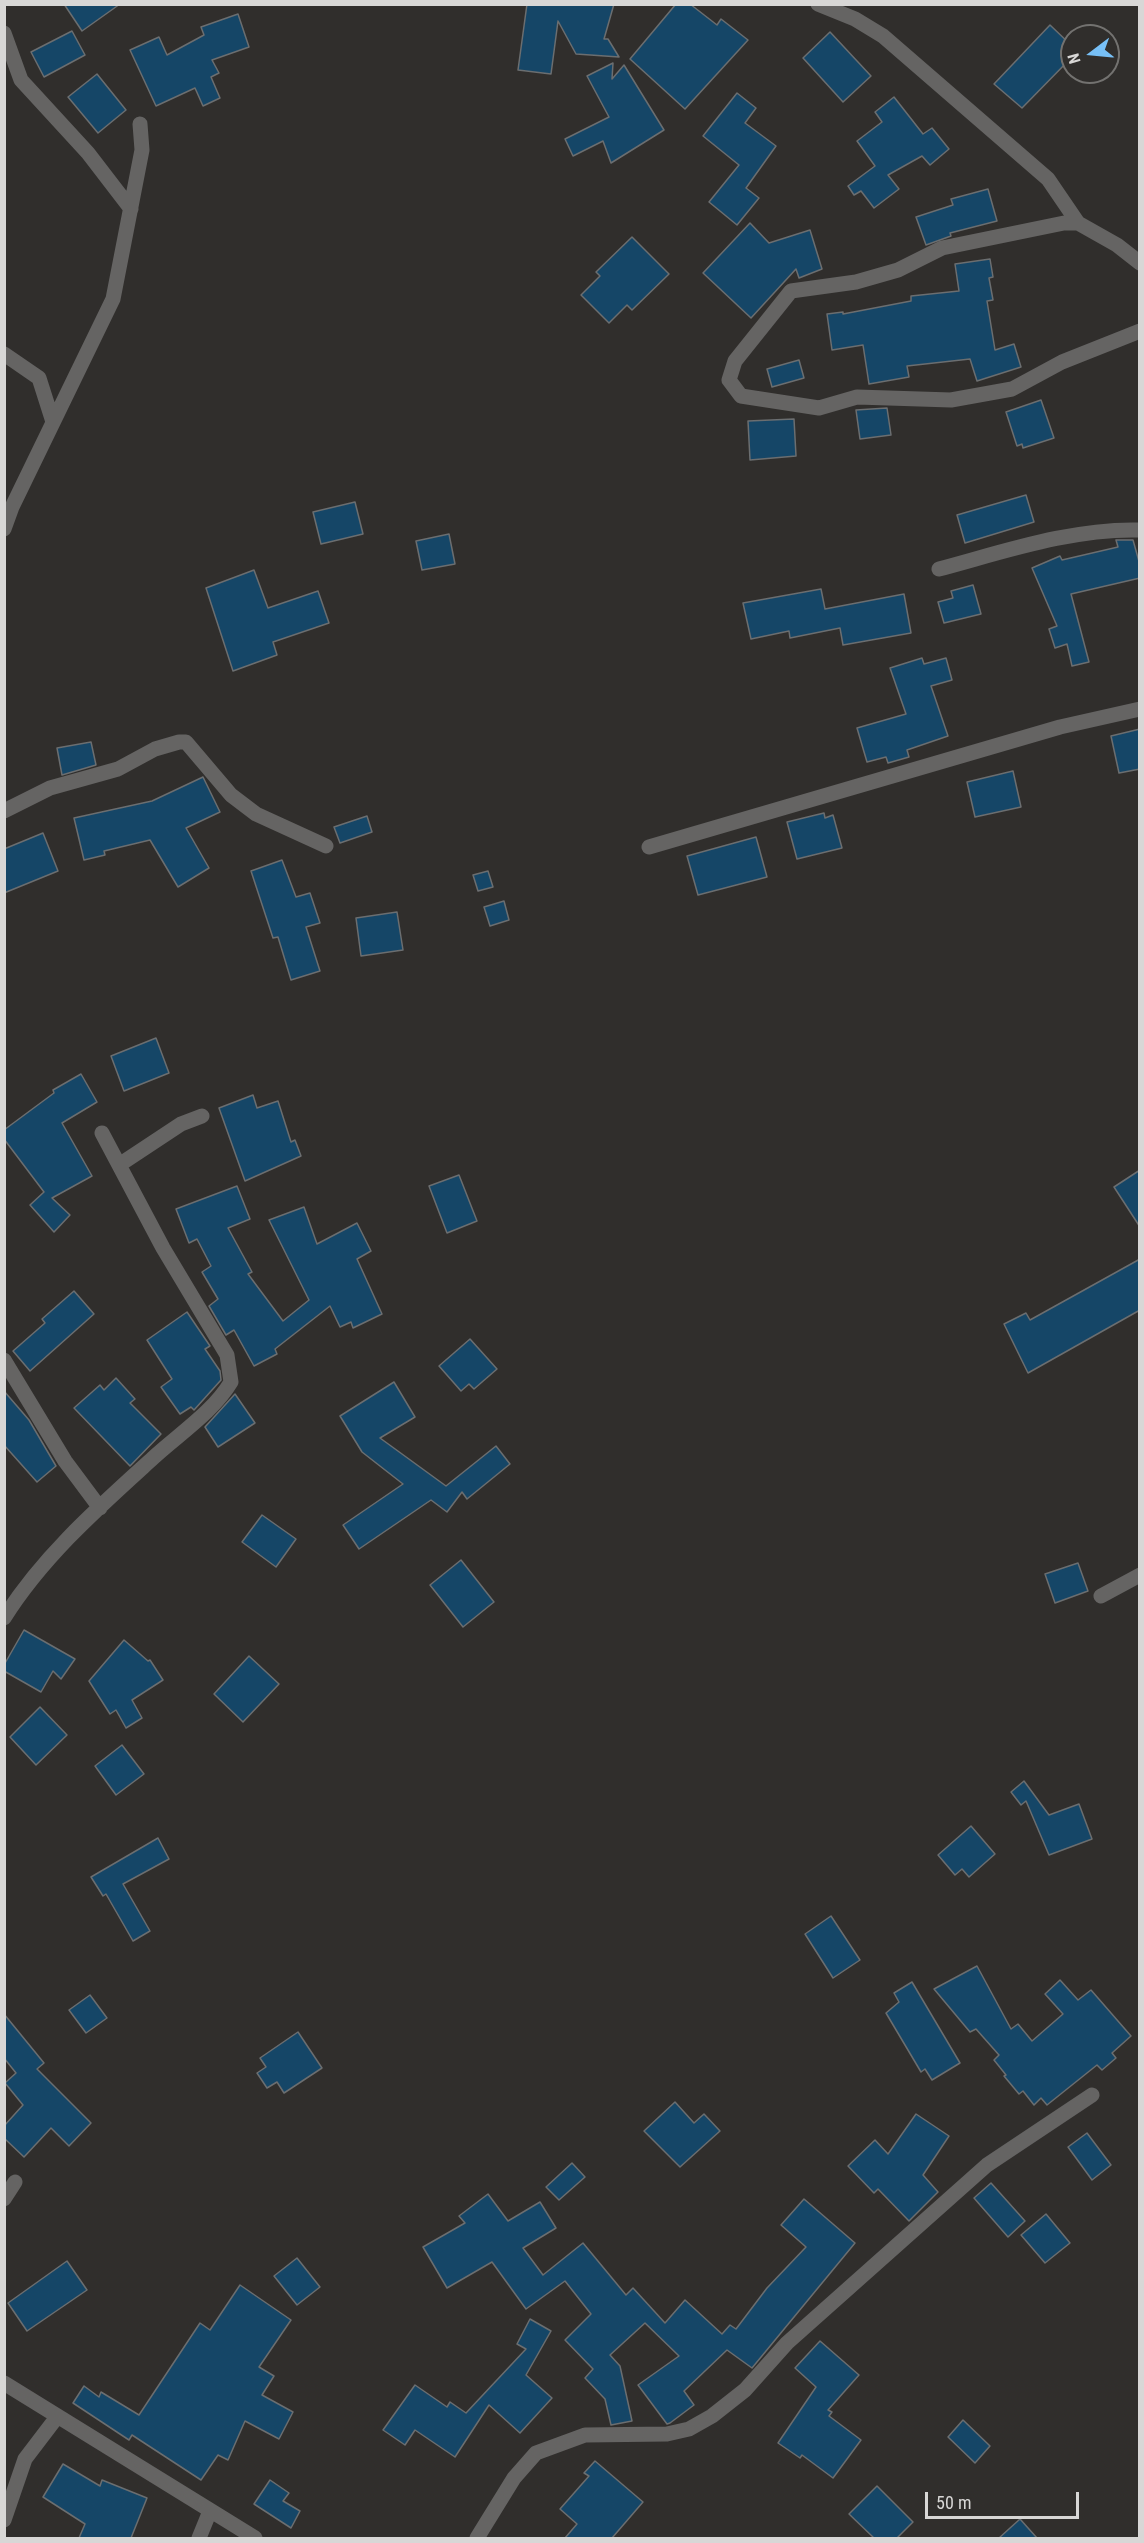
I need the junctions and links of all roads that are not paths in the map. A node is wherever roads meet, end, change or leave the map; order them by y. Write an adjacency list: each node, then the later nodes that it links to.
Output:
1 (819, 4): 5 (street)
2 (4, 33): 4 (street)
3 (140, 124): 4 (street)
4 (131, 209): 9 (street)
5 (1078, 223): 6 (street); 7 (street)
6 (1140, 263)
7 (1140, 331)
8 (4, 354): 9 (street)
9 (53, 422): 10 (street)
10 (4, 529)
11 (1140, 530): 12 (street)
12 (939, 569)
13 (1140, 709): 16 (street)
14 (4, 811): 15 (street)
15 (326, 846)
16 (649, 847)
17 (202, 1116): 19 (street)
18 (102, 1133): 19 (street)
19 (119, 1165): 21 (street)
20 (4, 1360): 21 (street)
21 (100, 1508): 24 (street)
22 (1140, 1575): 23 (street)
23 (1101, 1596)
24 (4, 1618)
25 (1092, 2095): 34 (street)
26 (15, 2182): 27 (street)
27 (4, 2199)
28 (4, 2383): 29 (street)
29 (57, 2417): 30 (street); 31 (street)
30 (210, 2511): 32 (street); 33 (street)
31 (4, 2520)
32 (199, 2538)
33 (255, 2538)
34 (477, 2538)

